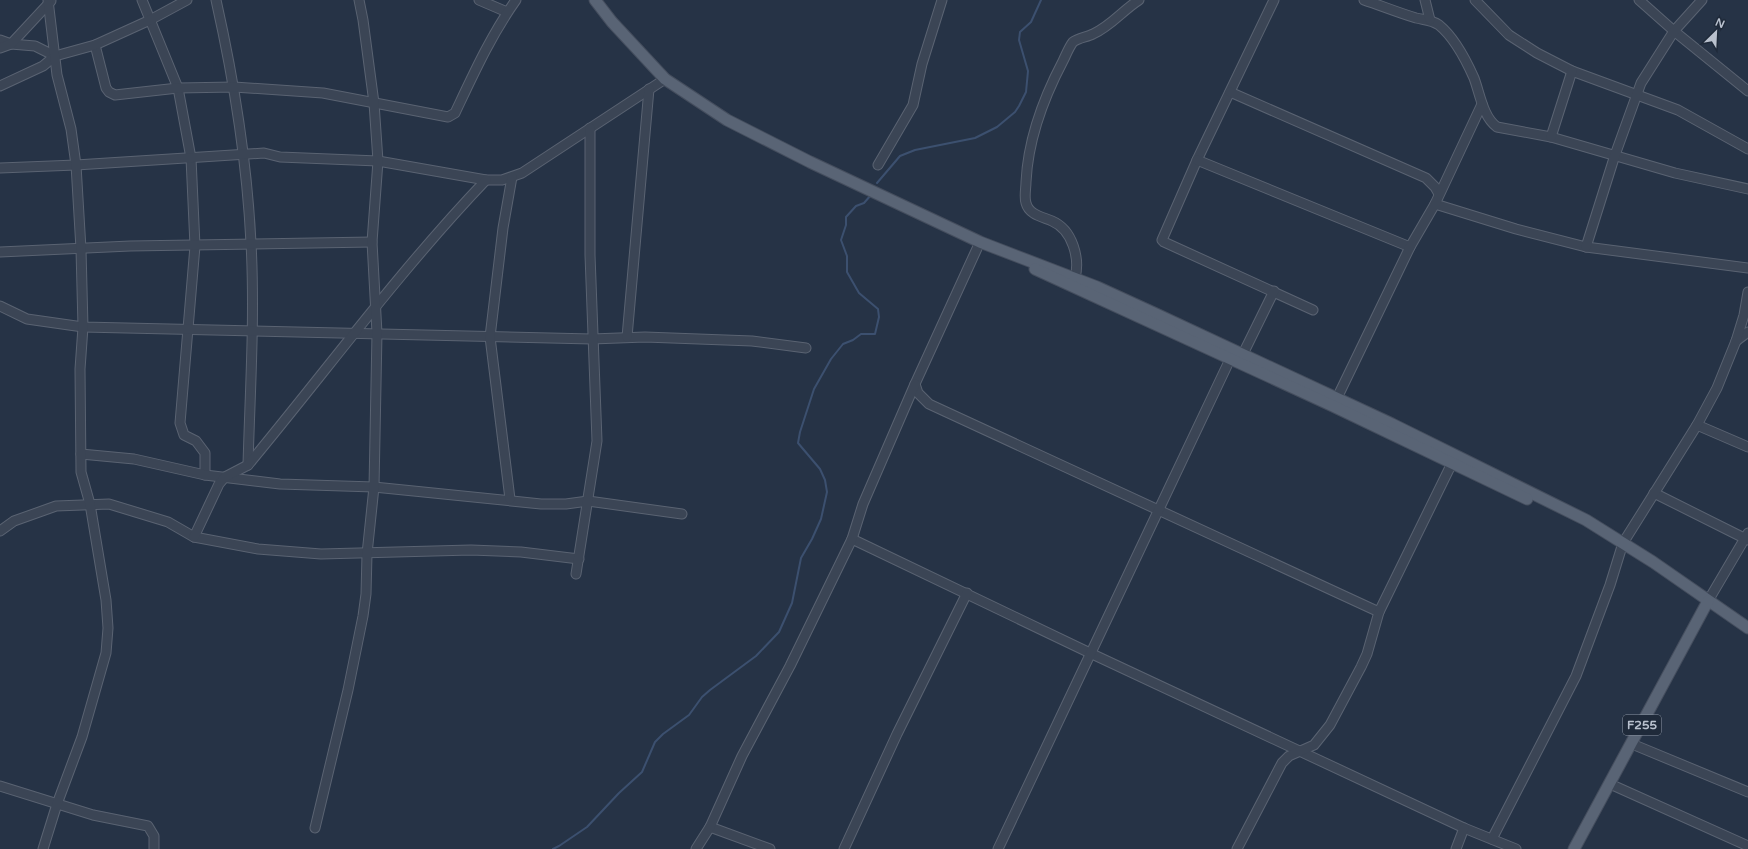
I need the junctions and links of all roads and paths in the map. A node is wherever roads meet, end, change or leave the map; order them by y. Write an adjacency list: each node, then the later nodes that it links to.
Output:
1 (142, 0): 18 (street)
2 (187, 0): 18 (street)
3 (216, 0): 29 (street)
4 (358, 0): 35 (street)
5 (479, 0): 17 (street)
6 (516, 0): 17 (street)
7 (595, 0): 27 (main road)
8 (942, 0): 46 (street)
9 (1139, 0): 63 (street)
10 (1274, 0): 33 (street)
11 (1364, 0): 19 (street)
12 (1425, 0): 19 (street)
13 (1475, 0): 26 (street)
14 (1639, 0): 20 (street)
15 (1702, 0): 20 (street)
16 (49, 1): 22 (street); 25 (street)
17 (507, 12): 35 (street)
18 (150, 20): 23 (street); 30 (street)
19 (1430, 20): 36 (street)
20 (1674, 31): 32 (street); 34 (street)
21 (0, 40): 22 (street)
22 (11, 44): 24 (street); 25 (street)
23 (95, 45): 25 (street); 30 (street)
24 (0, 48)
25 (55, 56): 28 (street); 45 (street)
26 (1572, 72): 34 (street); 38 (street)
27 (664, 79): 31 (street); 54 (main road)
28 (0, 86)
29 (234, 87): 30 (street); 35 (street); 40 (street)
30 (178, 88): 42 (street)
31 (649, 89): 37 (street); 76 (street)
32 (1748, 91)
33 (1230, 92): 43 (street); 51 (street)
34 (1637, 95): 39 (street); 41 (street)
35 (374, 103): 44 (street)
36 (1482, 104): 38 (street); 51 (street)
37 (590, 128): 48 (street); 77 (street)
38 (1552, 137): 41 (street)
39 (1748, 149)
40 (243, 153): 42 (street); 44 (street); 55 (street)
41 (1615, 155): 50 (street); 58 (street)
42 (191, 158): 45 (street); 56 (street)
43 (1197, 160): 57 (street); 64 (street)
44 (378, 161): 49 (street); 53 (street)
45 (76, 165): 47 (street); 59 (street)
46 (878, 165)
47 (0, 168)
48 (512, 177): 49 (street); 75 (street)
49 (486, 180): 67 (street)
50 (1748, 189)
51 (1439, 194): 52 (street)
52 (1435, 204): 57 (street); 58 (street)
53 (372, 242): 55 (street); 67 (street)
54 (980, 242): 61 (main road); 81 (street)
55 (251, 243): 56 (street); 71 (street)
56 (195, 246): 59 (street); 70 (street)
57 (1410, 247): 82 (street)
58 (1586, 247): 62 (street)
59 (81, 249): 60 (street); 69 (street)
60 (0, 252)
61 (1018, 258): 63 (main road); 80 (main road)
62 (1748, 268)
63 (1075, 278): 80 (main road)
64 (1274, 291): 68 (street); 80 (street)
65 (1748, 292): 78 (street)
66 (0, 306): 69 (street)
67 (375, 308): 73 (street); 74 (street)
68 (1313, 310)
69 (83, 327): 70 (street); 85 (street)
70 (188, 330): 71 (street); 88 (street)
71 (252, 331): 73 (street); 87 (street)
72 (1748, 332): 78 (street)
73 (355, 333): 74 (street); 87 (street)
74 (377, 333): 75 (street); 90 (street)
75 (490, 337): 77 (street); 92 (street)
76 (627, 338): 77 (street); 79 (street)
77 (592, 339): 93 (street)
78 (1736, 341): 83 (street)
79 (806, 348)
80 (1236, 357): 82 (main road); 86 (main road); 95 (street)
81 (915, 384): 95 (street); 100 (street)
82 (1337, 398): 86 (main road)
83 (1697, 425): 84 (street); 91 (street)
84 (1748, 447)
85 (81, 454): 88 (street); 94 (street)
86 (1453, 459): 101 (main road); 107 (street)
87 (248, 465): 89 (street)
88 (205, 475): 89 (street)
89 (225, 477): 90 (street); 98 (street)
90 (374, 488): 92 (street); 102 (street)
91 (1654, 493): 99 (street); 101 (street)
92 (510, 499): 93 (street)
93 (588, 501): 96 (street); 103 (street)
94 (90, 504): 97 (street); 98 (street); 115 (street)
95 (1158, 510): 107 (street); 109 (street)
96 (682, 514)
97 (0, 531)
98 (194, 536): 102 (street)
99 (1747, 537): 106 (street)
100 (852, 539): 105 (street); 116 (street)
101 (1623, 543): 106 (main road); 119 (street)
102 (367, 554): 103 (street); 117 (street)
103 (579, 559): 104 (street)
104 (576, 574)
105 (967, 593): 109 (street); 125 (street)
106 (1708, 601): 108 (main road); 110 (main road, F255)
107 (1379, 612): 111 (street)
108 (1748, 628)
109 (1090, 653): 111 (street); 126 (street)
110 (1632, 744): 112 (main road, F255); 114 (street)
111 (1299, 750): 118 (street); 127 (street)
112 (1610, 784): 120 (street); 130 (main road, F255)
113 (0, 786): 115 (street)
114 (1748, 792)
115 (57, 804): 121 (street); 122 (street)
116 (710, 827): 123 (street); 124 (street)
117 (315, 828)
118 (1464, 828): 119 (street); 128 (street)
119 (1492, 839): 129 (street)
120 (1748, 846)
121 (43, 849)
122 (154, 849)
123 (696, 849)
124 (770, 849)
125 (844, 849)
126 (998, 849)
127 (1237, 849)
128 (1456, 849)
129 (1516, 849)
130 (1574, 849)

